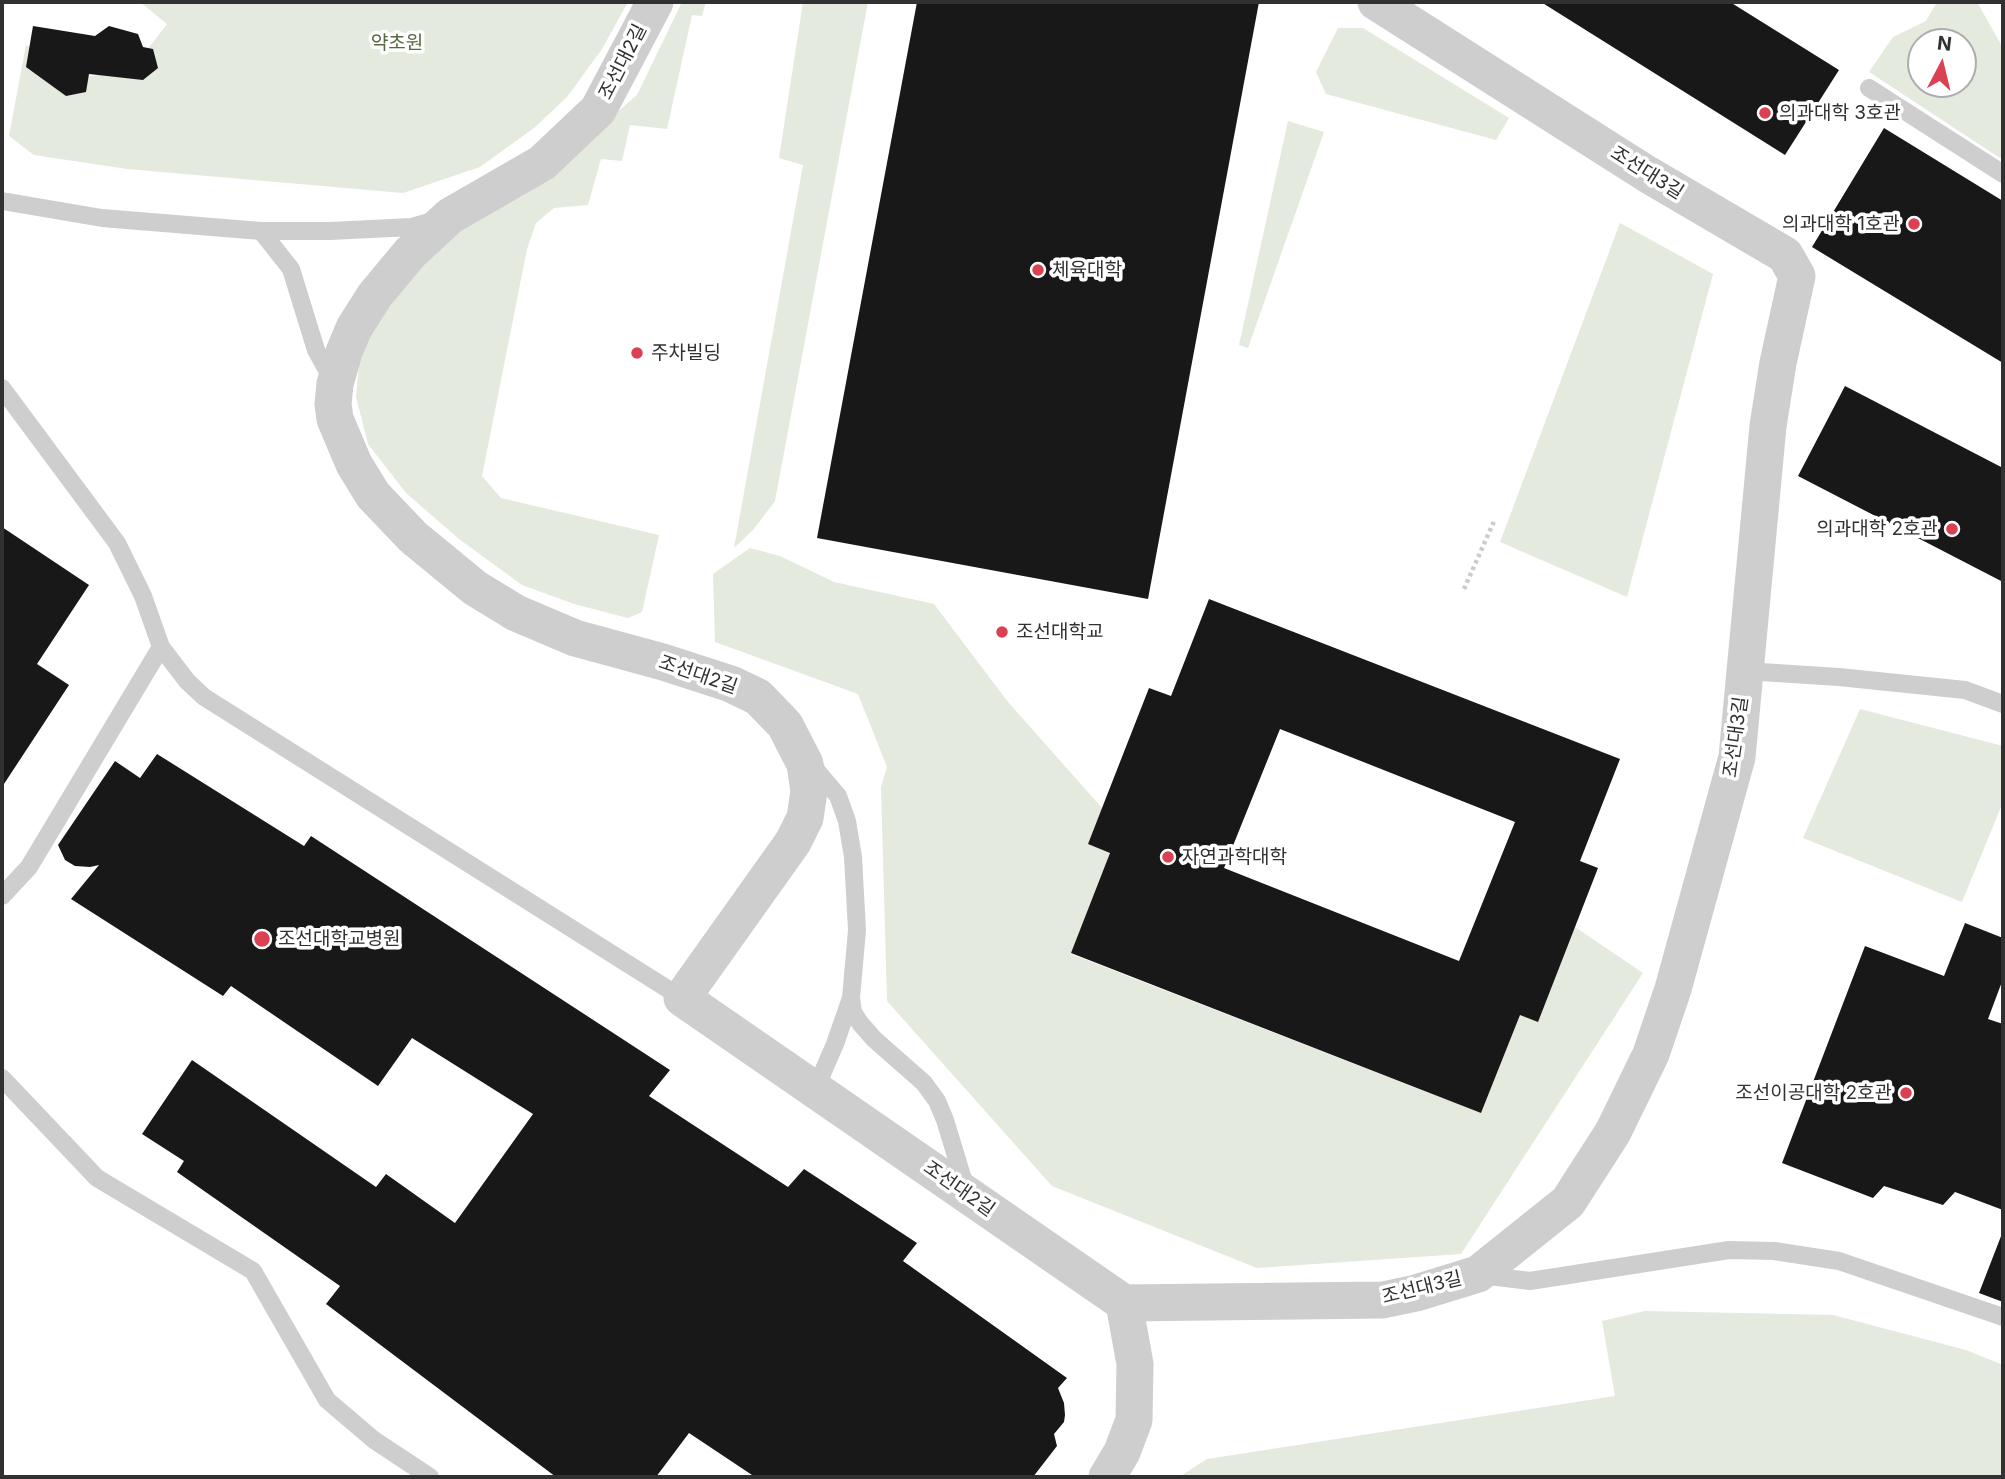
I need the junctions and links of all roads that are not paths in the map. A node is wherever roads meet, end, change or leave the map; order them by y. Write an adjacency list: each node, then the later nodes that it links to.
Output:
1 (655, 2): 6 (street, 조선대2길)
2 (1376, 2): 11 (street, 조선대3길)
3 (1869, 88): 4 (lane)
4 (2003, 174)
5 (2, 201): 7 (lane)
6 (450, 216): 7 (lane); 8 (street, 조선대2길)
7 (261, 231): 8 (lane)
8 (335, 384): 13 (street, 조선대2길)
9 (2, 388): 10 (lane)
10 (161, 647): 14 (lane); 15 (lane)
11 (1745, 671): 12 (lane); 20 (street, 조선대3길)
12 (2003, 704)
13 (801, 754): 15 (street, 조선대2길); 16 (lane)
14 (2, 896)
15 (682, 998): 18 (street, 조선대2길)
16 (851, 998): 18 (lane); 19 (lane)
17 (2, 1078): 23 (lane)
18 (816, 1090): 19 (street, 조선대2길)
19 (968, 1195): 21 (street, 조선대2길)
20 (1478, 1274): 21 (street, 조선대3길); 22 (lane)
21 (1124, 1303): 24 (street)
22 (2003, 1317)
23 (430, 1477)
24 (1107, 1477)

